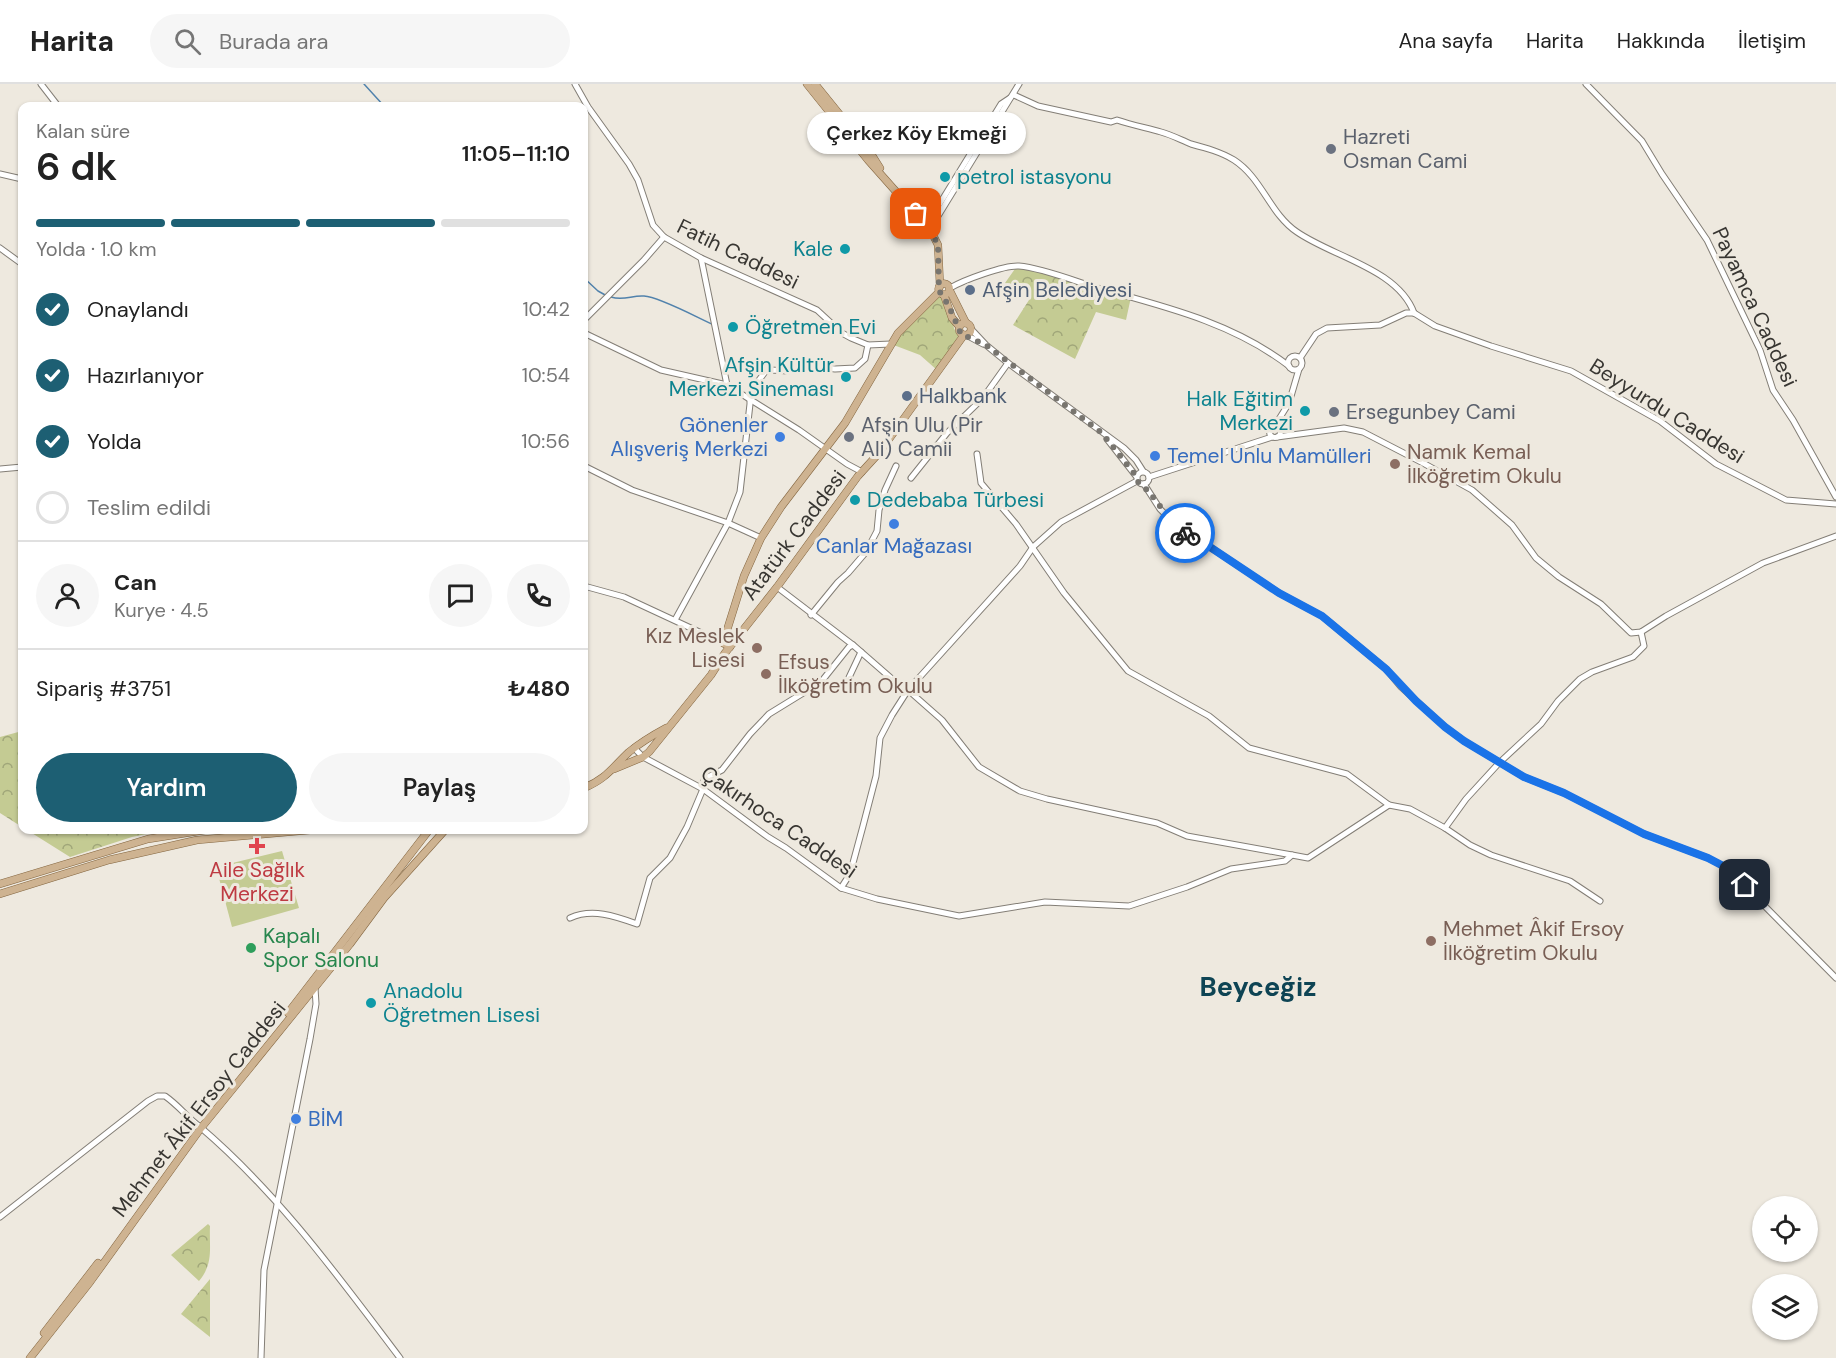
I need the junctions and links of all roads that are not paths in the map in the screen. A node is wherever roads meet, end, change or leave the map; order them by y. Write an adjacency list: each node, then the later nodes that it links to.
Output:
1 (40, 84): 8 (street)
2 (575, 84): 9 (street, Fatih Caddesi)
3 (807, 84): 13 (main road)
4 (815, 84): 13 (main road)
5 (1019, 84): 7 (street)
6 (1586, 84): 51 (street, Payamca Caddesi)
7 (1014, 95): 14 (street); 15 (street); 21 (street)
8 (55, 102)
9 (585, 102)
10 (588, 107): 16 (street, Fatih Caddesi)
11 (0, 174): 12 (street)
12 (18, 178)
13 (895, 190): 14 (main road)
14 (924, 224): 15 (main road)
15 (931, 231): 20 (main road)
16 (664, 237): 18 (street, Fatih Caddesi); 24 (street)
17 (0, 248): 19 (street)
18 (701, 258): 28 (street, Fatih Caddesi); 33 (street)
19 (18, 261)
20 (945, 290): 25 (main road); 27 (main road); 29 (street)
21 (1410, 301): 22 (street); 23 (street)
22 (1406, 313): 23 (street); 30 (street)
23 (1414, 313): 52 (street, Beyyurdu Caddesi)
24 (588, 316)
25 (965, 330): 31 (street); 46 (main road, Atatürk Caddesi)
26 (588, 335): 33 (street)
27 (891, 344): 28 (street, Fatih Caddesi); 37 (main road)
28 (868, 345): 34 (street)
29 (1274, 354): 30 (street); 32 (street)
30 (1295, 357): 32 (street); 32 (street)
31 (1008, 363): 36 (street); 48 (street)
32 (1293, 368): 35 (street)
33 (727, 385): 34 (street)
34 (748, 400): 37 (street); 53 (street)
35 (1275, 432): 47 (street); 61 (street)
36 (1102, 433): 39 (street); 43 (street)
37 (825, 448): 46 (street); 55 (main road)
38 (977, 454): 56 (street)
39 (1138, 462): 43 (street); 45 (street)
40 (896, 466): 59 (street)
41 (18, 467): 44 (street)
42 (588, 468): 53 (street)
43 (1130, 468): 49 (street)
44 (0, 469)
45 (1143, 471): 47 (street); 49 (street)
46 (861, 472): 58 (main road, Atatürk Caddesi)
47 (1149, 477): 50 (street)
48 (911, 478)
49 (1137, 479): 50 (street); 56 (street)
50 (1144, 484): 70 (street)
51 (1836, 497)
52 (1836, 504)
53 (728, 523): 55 (street); 60 (street)
54 (1836, 536): 61 (street)
55 (761, 538): 62 (main road)
56 (1033, 547): 66 (street); 74 (street)
57 (588, 587): 60 (street)
58 (777, 587): 59 (street); 62 (main road, Atatürk Caddesi)
59 (811, 615): 63 (street)
60 (675, 620): 62 (street)
61 (1641, 632): 70 (street)
62 (727, 645): 67 (main road, Atatürk Caddesi)
63 (853, 645): 64 (street); 73 (street)
64 (861, 652): 65 (street); 66 (street)
65 (844, 688)
66 (908, 690): 82 (street); 84 (street)
67 (670, 725): 68 (main road, Atatürk Caddesi); 69 (main road, Atatürk Caddesi)
68 (634, 748): 69 (street, Çakırhoca Caddesi); 71 (main road, Atatürk Caddesi)
69 (643, 757): 71 (main road, Atatürk Caddesi); 73 (street, Çakırhoca Caddesi)
70 (1499, 763): 75 (street); 88 (street)
71 (614, 769): 72 (main road, Atatürk Caddesi)
72 (588, 786)
73 (703, 789): 84 (street, Çakırhoca Caddesi); 87 (street)
74 (1389, 805): 75 (street); 82 (street, Çakırhoca Caddesi)
75 (1445, 828): 86 (street)
76 (174, 834): 83 (main road)
77 (195, 834): 81 (street)
78 (265, 834): 81 (main road)
79 (426, 834): 90 (main road, Mehmet Âkif Ersoy Caddesi)
80 (445, 834): 89 (main road, Mehmet Âkif Ersoy Caddesi)
81 (197, 840): 85 (main road)
82 (1292, 855): 84 (street, Çakırhoca Caddesi)
83 (0, 884)
84 (841, 888)
85 (0, 894)
86 (1600, 901)
87 (570, 918)
88 (1836, 978)
89 (315, 988): 90 (main road, Mehmet Âkif Ersoy Caddesi); 91 (street)
90 (199, 1126): 91 (street); 92 (street); 93 (main road, Mehmet Âkif Ersoy Caddesi); 94 (main road, Mehmet Âkif Ersoy Caddesi)
91 (278, 1202): 95 (street); 96 (street)
92 (0, 1217)
93 (25, 1358)
94 (30, 1358)
95 (261, 1358)
96 (400, 1358)

